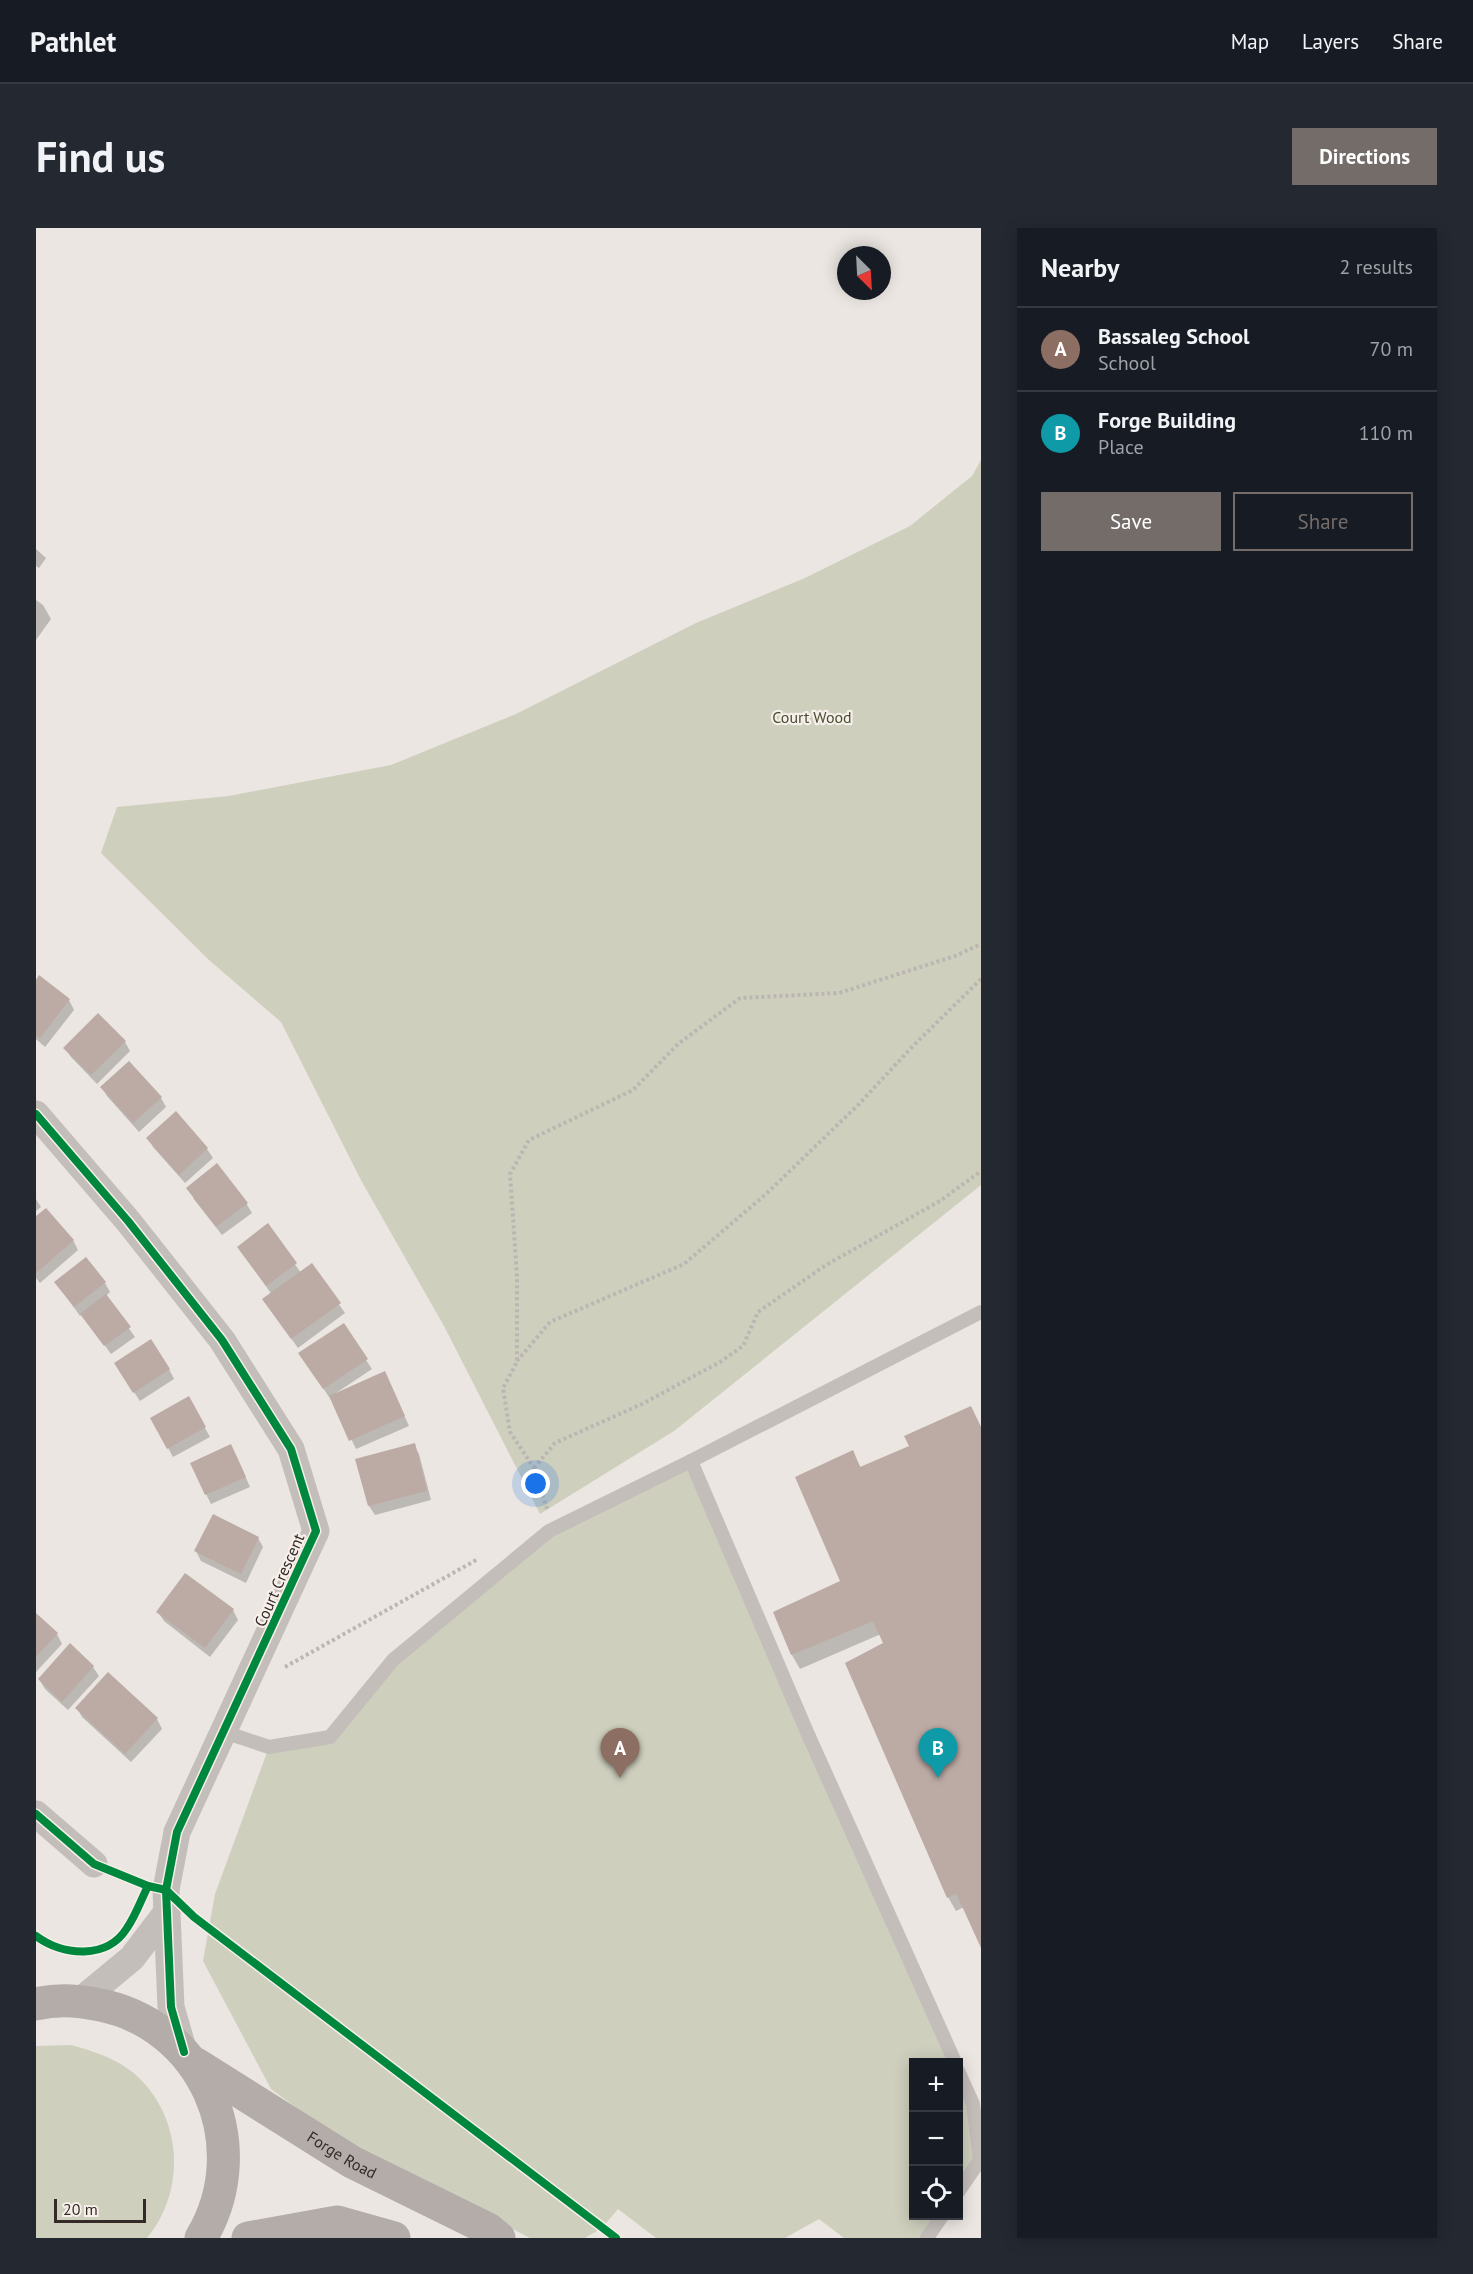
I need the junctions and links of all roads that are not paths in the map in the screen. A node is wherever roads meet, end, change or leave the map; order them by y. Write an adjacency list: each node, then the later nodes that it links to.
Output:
1 (36, 1114): 4 (street, Court Crescent)
2 (981, 1311): 3 (lane)
3 (691, 1461): 4 (lane); 12 (lane)
4 (224, 1732): 7 (street, Court Crescent)
5 (36, 1814): 6 (street)
6 (94, 1864)
7 (167, 1912): 9 (street); 11 (street, Court Crescent)
8 (36, 1979): 9 (main road)
9 (74, 2001): 10 (main road); 11 (main road)
10 (36, 2004)
11 (188, 2057): 17 (main road); 20 (main road, Forge Road)
12 (953, 2058)
13 (963, 2082): 14 (lane)
14 (981, 2160): 15 (lane)
15 (963, 2185)
16 (939, 2220): 21 (lane)
17 (201, 2238)
18 (248, 2238): 19 (main road)
19 (394, 2238)
20 (499, 2238)
21 (927, 2238)

